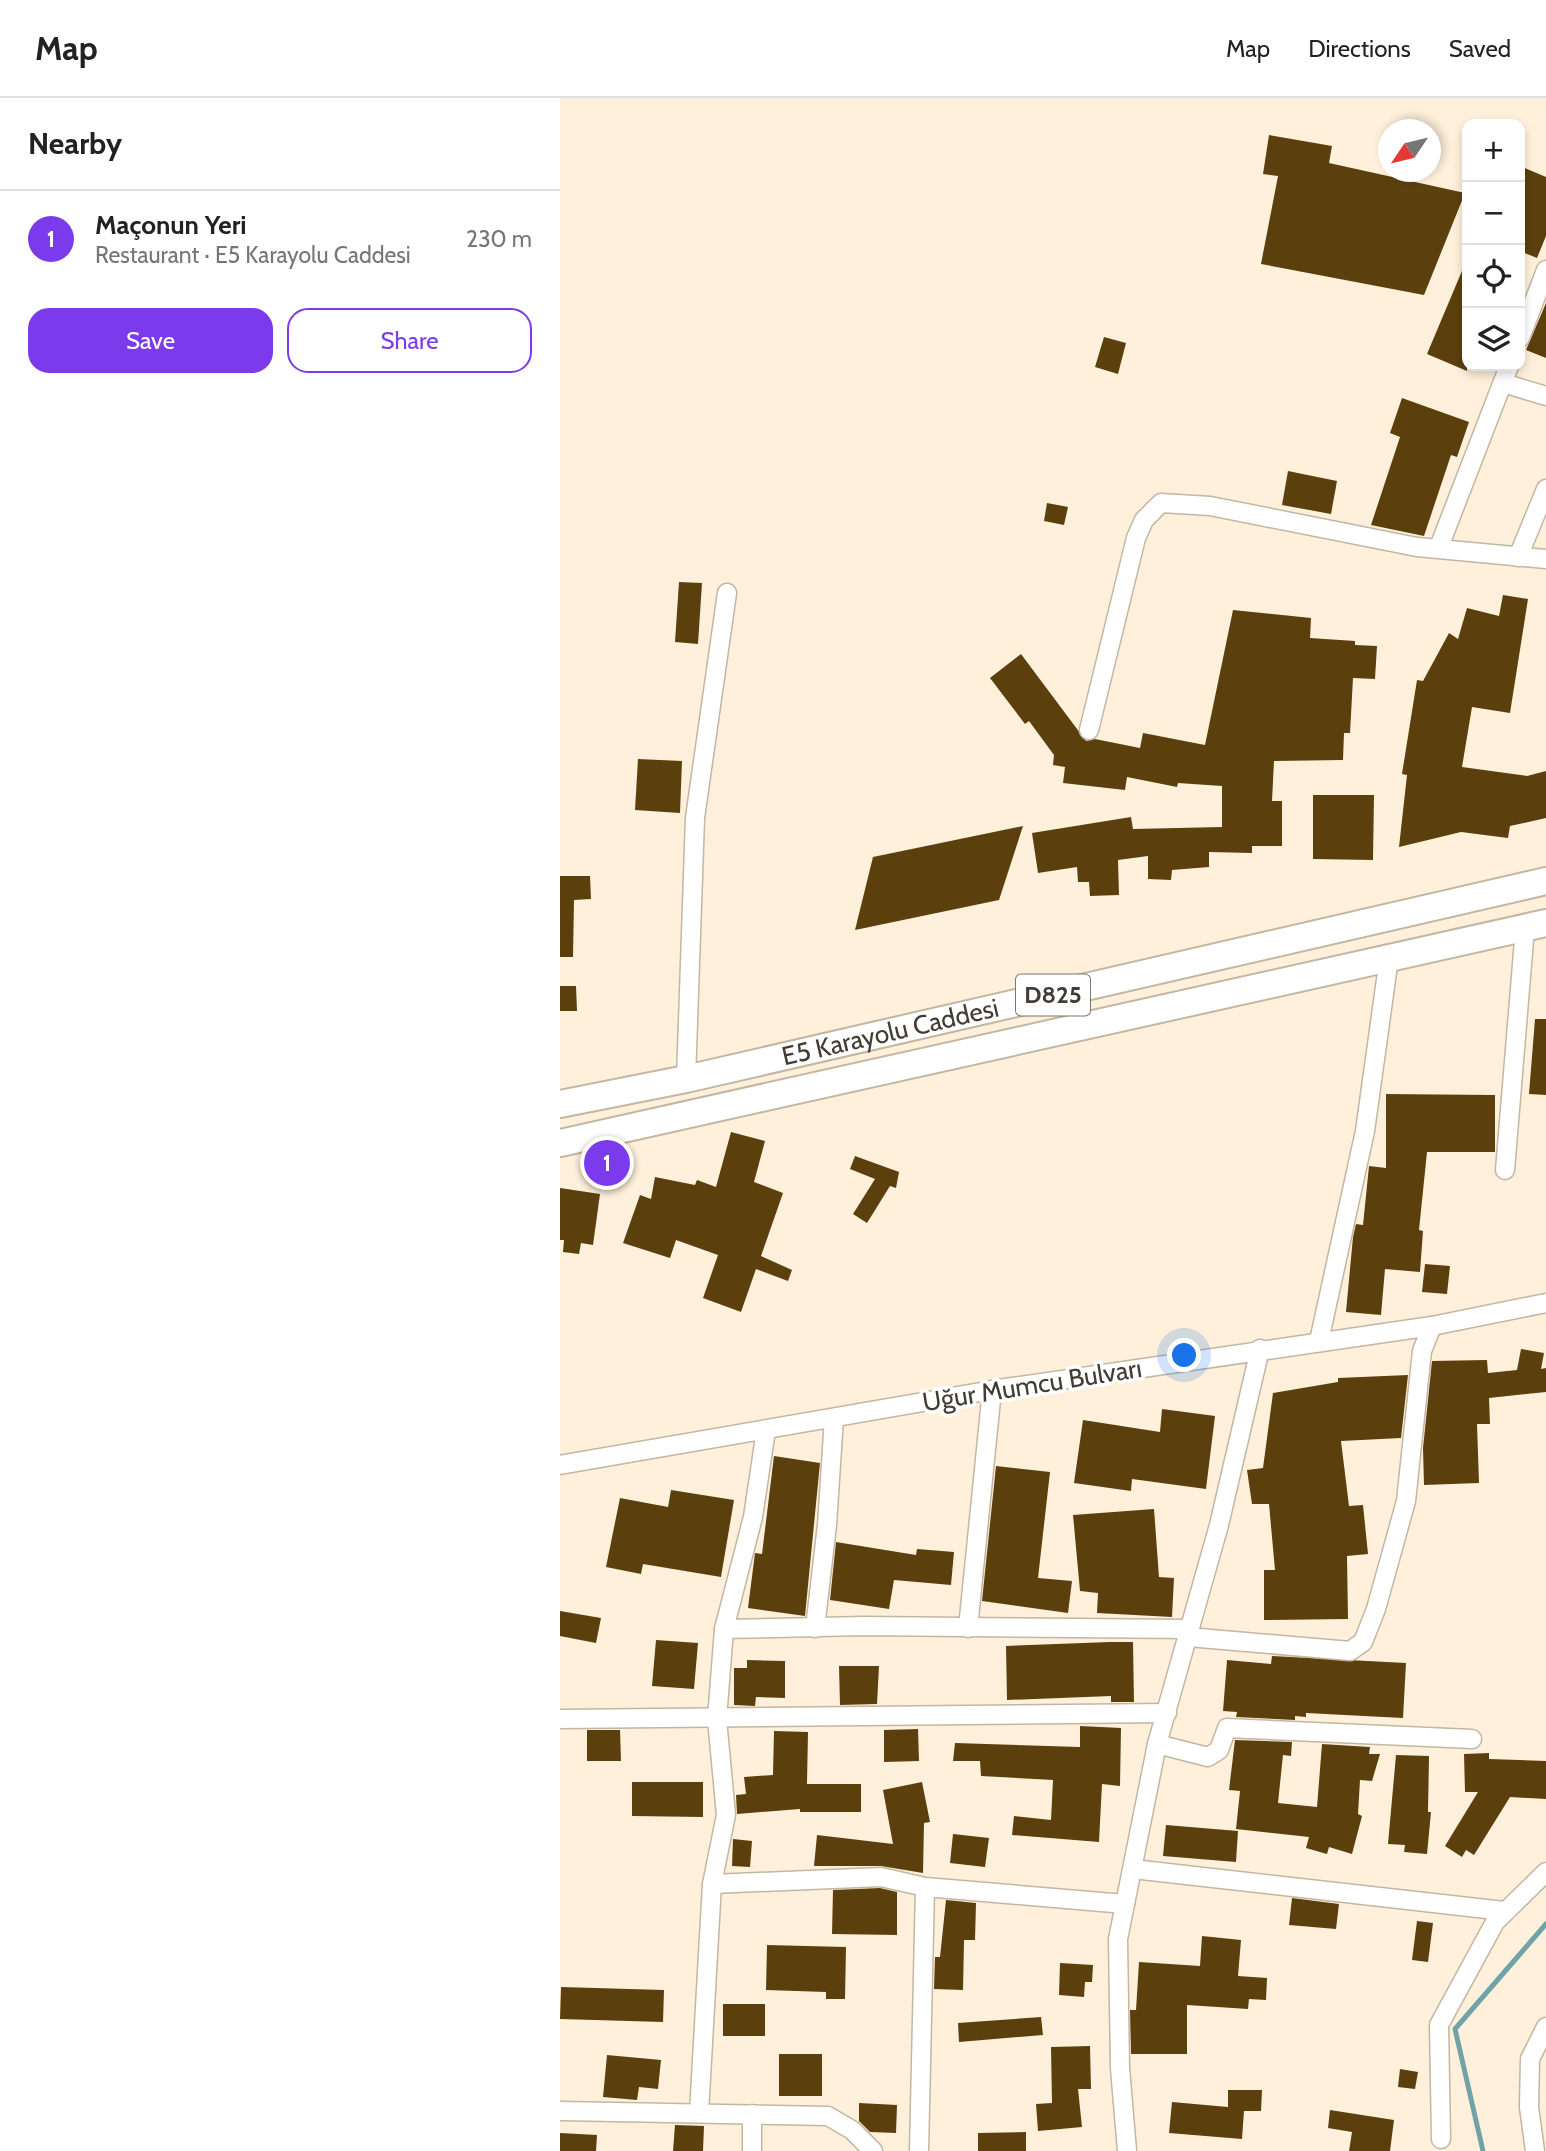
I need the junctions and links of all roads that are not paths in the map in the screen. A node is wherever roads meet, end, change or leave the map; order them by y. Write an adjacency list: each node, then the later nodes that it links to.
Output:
1 (1546, 270): 2 (street)
2 (1525, 325)
3 (1506, 374): 4 (street); 6 (street)
4 (1546, 396)
5 (1546, 489): 7 (street)
6 (1439, 547): 7 (street); 10 (street)
7 (1518, 557): 8 (street)
8 (1546, 559)
9 (727, 593): 14 (street)
10 (1089, 730)
11 (1546, 881): 14 (highway, E5 Karayolu Caddesi / D825)
12 (1535, 925): 13 (highway, E5 Karayolu Caddesi / D825); 17 (street)
13 (1389, 958): 16 (highway, E5 Karayolu Caddesi / D825); 20 (street)
14 (686, 1080): 15 (highway, E5 Karayolu Caddesi / D825)
15 (560, 1104)
16 (560, 1143)
17 (1505, 1170)
18 (1546, 1303): 19 (street, Uğur Mumcu Bulvarı)
19 (1432, 1326): 20 (street, Uğur Mumcu Bulvarı); 29 (street)
20 (1319, 1341): 21 (street, Uğur Mumcu Bulvarı)
21 (1261, 1349): 22 (street, Uğur Mumcu Bulvarı); 29 (street)
22 (992, 1390): 23 (street, Uğur Mumcu Bulvarı); 27 (street)
23 (834, 1418): 24 (street, Uğur Mumcu Bulvarı); 26 (street)
24 (766, 1430): 25 (street, Uğur Mumcu Bulvarı); 28 (street)
25 (560, 1465)
26 (815, 1628): 27 (street); 28 (street)
27 (968, 1628): 29 (street)
28 (724, 1629): 31 (street)
29 (1189, 1633): 30 (street)
30 (1167, 1713): 31 (street); 34 (street)
31 (717, 1718): 32 (street); 37 (street)
32 (560, 1719)
33 (1472, 1739): 34 (street)
34 (1157, 1744): 35 (street)
35 (1133, 1869): 39 (street); 40 (street)
36 (1546, 1872): 40 (street)
37 (712, 1884): 38 (street); 43 (street)
38 (925, 1887): 39 (street); 48 (street)
39 (1125, 1904): 49 (street)
40 (1504, 1911): 45 (street)
41 (1546, 2027): 50 (street)
42 (560, 2111): 43 (street)
43 (699, 2113): 44 (street)
44 (752, 2114): 46 (street); 47 (street)
45 (1441, 2139)
46 (752, 2151)
47 (873, 2151)
48 (919, 2151)
49 (1127, 2151)
50 (1535, 2151)

